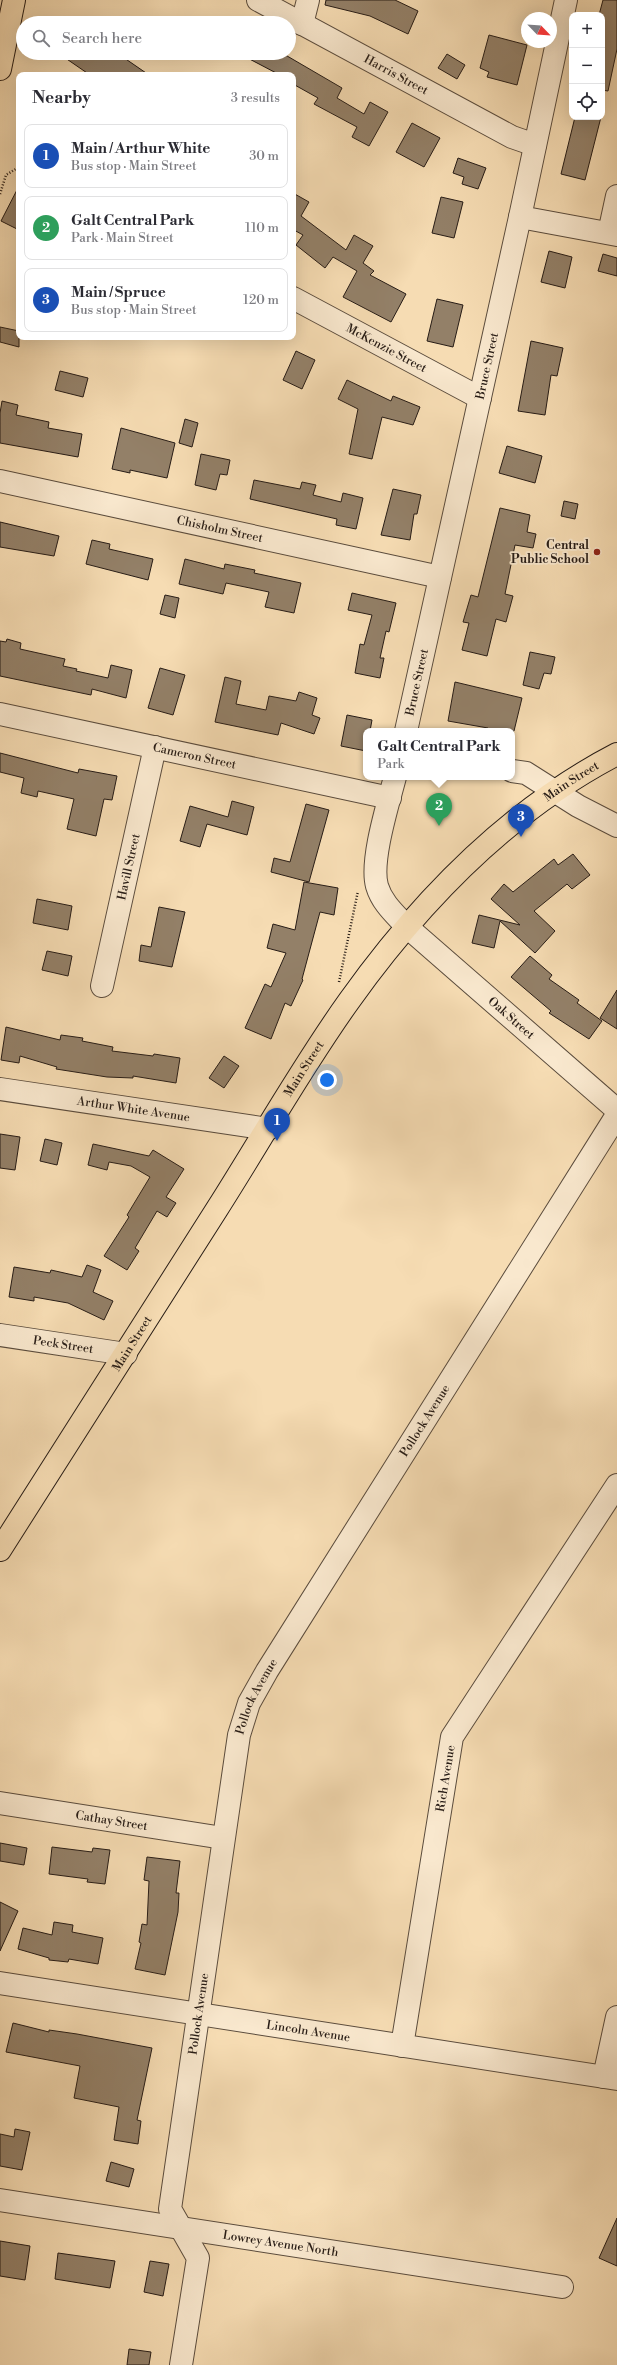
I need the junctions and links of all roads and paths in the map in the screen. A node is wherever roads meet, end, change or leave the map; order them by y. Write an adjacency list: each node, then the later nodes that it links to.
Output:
1 (14, 0): 8 (main road)
2 (258, 0): 5 (street, Harris Street)
3 (308, 0): 7 (street)
4 (566, 0): 9 (street, Bruce Street)
5 (287, 16)
6 (296, 21): 7 (street, Harris Street)
7 (302, 24): 9 (street, Harris Street)
8 (0, 69)
9 (535, 145): 13 (street, Bruce Street)
10 (16, 169): 11 (path)
11 (0, 194)
12 (617, 196): 14 (street)
13 (520, 217): 14 (street); 16 (street, Bruce Street)
14 (613, 234)
15 (296, 300): 16 (street, McKenzie Street)
16 (480, 398): 18 (street, Bruce Street)
17 (0, 481): 18 (street, Chisholm Street)
18 (440, 577): 20 (street, Bruce Street)
19 (0, 714): 21 (street, Cameron Street)
20 (407, 728)
21 (155, 747): 26 (street, Cameron Street); 31 (street, Havill Street)
22 (617, 754): 25 (main road, Main Street)
23 (515, 771): 25 (street)
24 (394, 780): 26 (street)
25 (554, 790): 27 (street); 29 (main road, Main Street)
26 (390, 798): 29 (street)
27 (617, 826)
28 (358, 888): 30 (path)
29 (406, 926): 33 (street, Oak Street); 35 (main road, Main Street)
30 (338, 985)
31 (102, 986)
32 (0, 1088): 35 (street, Arthur White Avenue)
33 (617, 1110)
34 (617, 1115): 41 (street, Pollock Avenue)
35 (268, 1130): 37 (main road, Main Street)
36 (0, 1334): 37 (street, Peck Street)
37 (126, 1354): 39 (main road, Main Street)
38 (617, 1484): 45 (street, Rich Avenue)
39 (0, 1550)
40 (0, 1803): 41 (street, Cathay Street)
41 (223, 1838): 43 (street, Pollock Avenue)
42 (0, 1983): 43 (street, Lincoln Avenue)
43 (199, 2014): 45 (street, Lincoln Avenue); 48 (street, Pollock Avenue)
44 (617, 2017): 46 (street)
45 (402, 2046): 46 (street, Lincoln Avenue)
46 (611, 2078)
47 (0, 2200): 48 (street, Lowrey Avenue North)
48 (181, 2228): 49 (street, Lowrey Avenue North); 50 (street, Pollock Avenue)
49 (562, 2287)
50 (181, 2365)

